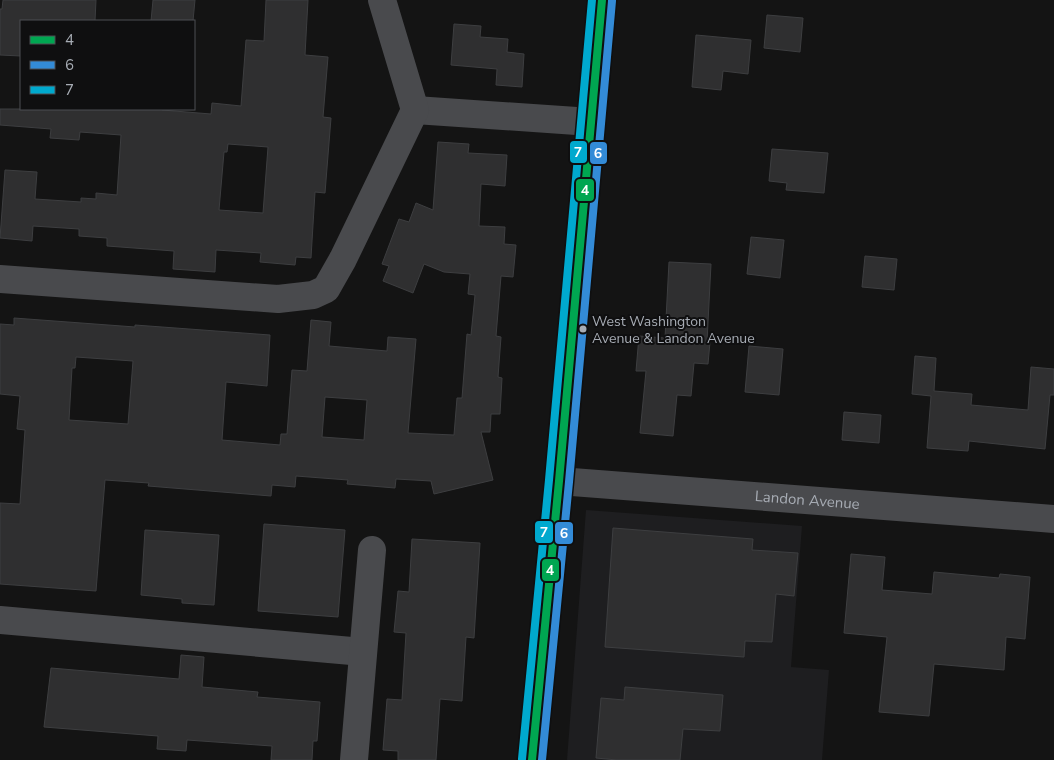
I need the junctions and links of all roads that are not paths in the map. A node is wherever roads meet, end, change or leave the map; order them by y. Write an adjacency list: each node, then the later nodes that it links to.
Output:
1 (382, 0): 3 (street)
2 (602, 0): 4 (main road)
3 (415, 110): 4 (street); 5 (street)
4 (592, 122): 6 (main road)
5 (0, 279)
6 (560, 481): 7 (street, Landon Avenue); 12 (main road)
7 (1054, 519)
8 (372, 550): 10 (street)
9 (0, 620): 10 (street)
10 (363, 652): 11 (street)
11 (354, 760)
12 (532, 760)

